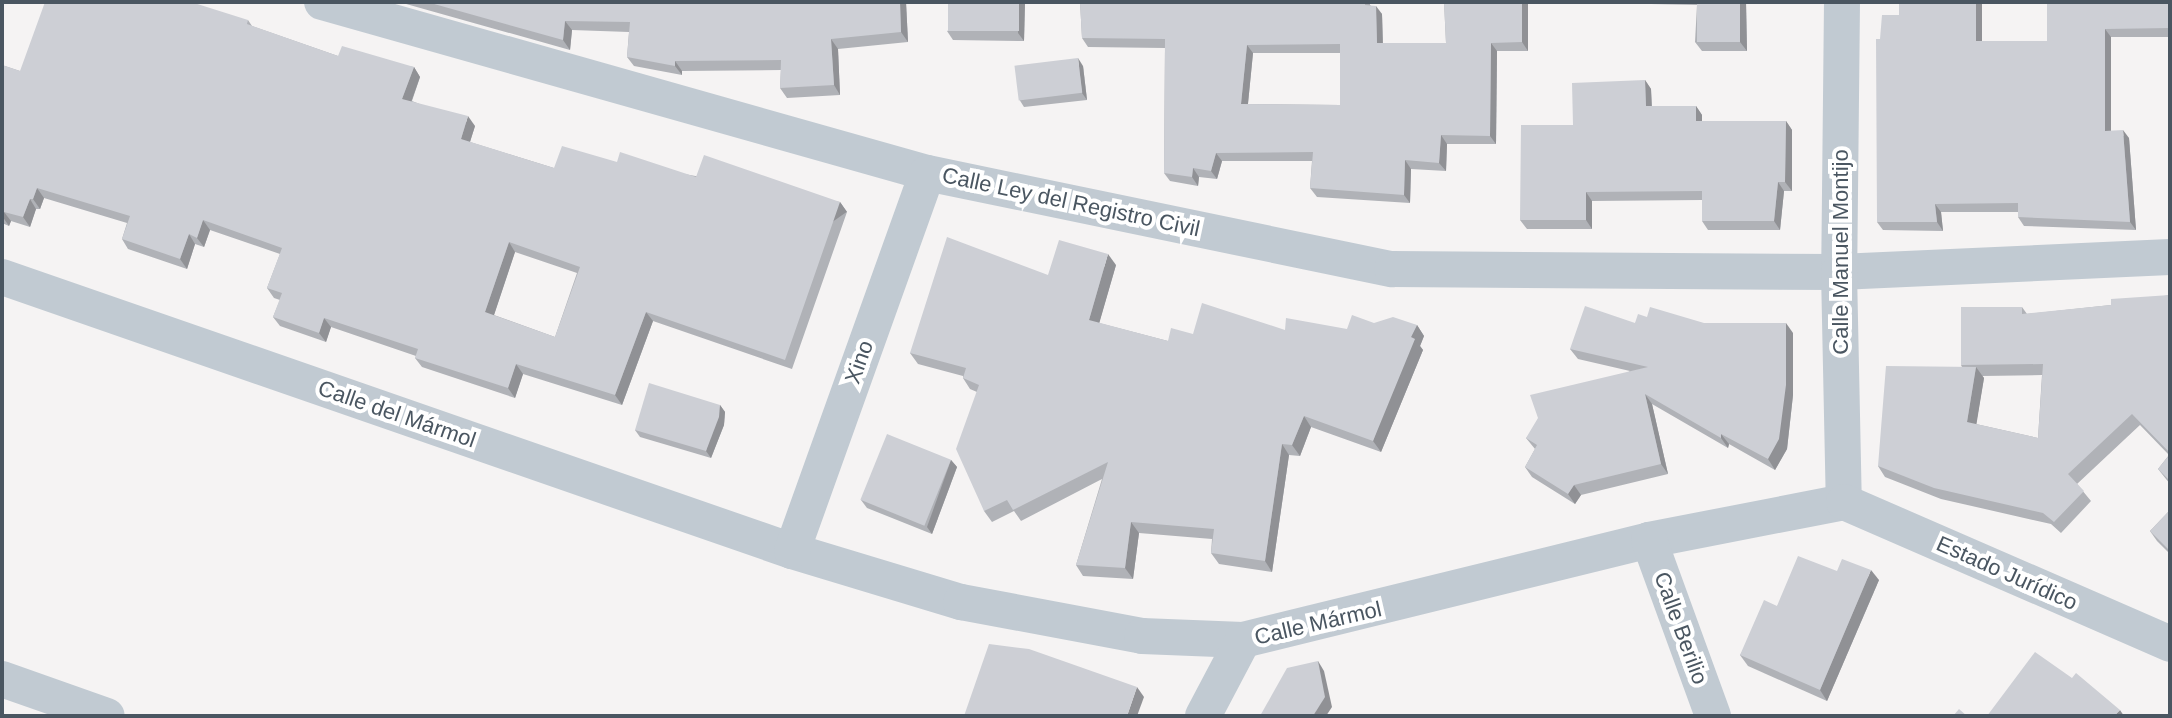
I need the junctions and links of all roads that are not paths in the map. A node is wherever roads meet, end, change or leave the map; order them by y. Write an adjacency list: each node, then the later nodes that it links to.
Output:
1 (322, 2): 3 (street, Calle Ley del Registro Civil)
2 (1842, 2): 5 (street, Calle Manuel Montijo)
3 (927, 173): 5 (street, Calle Ley del Registro Civil); 9 (street, Xino)
4 (2170, 257): 5 (street, Calle Ley del Registro Civil)
5 (1839, 272): 7 (street, Calle Manuel Montijo)
6 (2, 277): 9 (street, Calle del Mármol)
7 (1844, 502): 8 (street, Calle Mármol); 11 (street, Estado Jurídico)
8 (1649, 540): 10 (street, Calle Mármol); 15 (street, Calle Berilio)
9 (792, 551): 10 (street, Calle Mármol)
10 (1243, 640): 14 (street)
11 (2170, 644)
12 (2, 679): 13 (street)
13 (107, 716)
14 (1203, 716)
15 (1713, 716)

